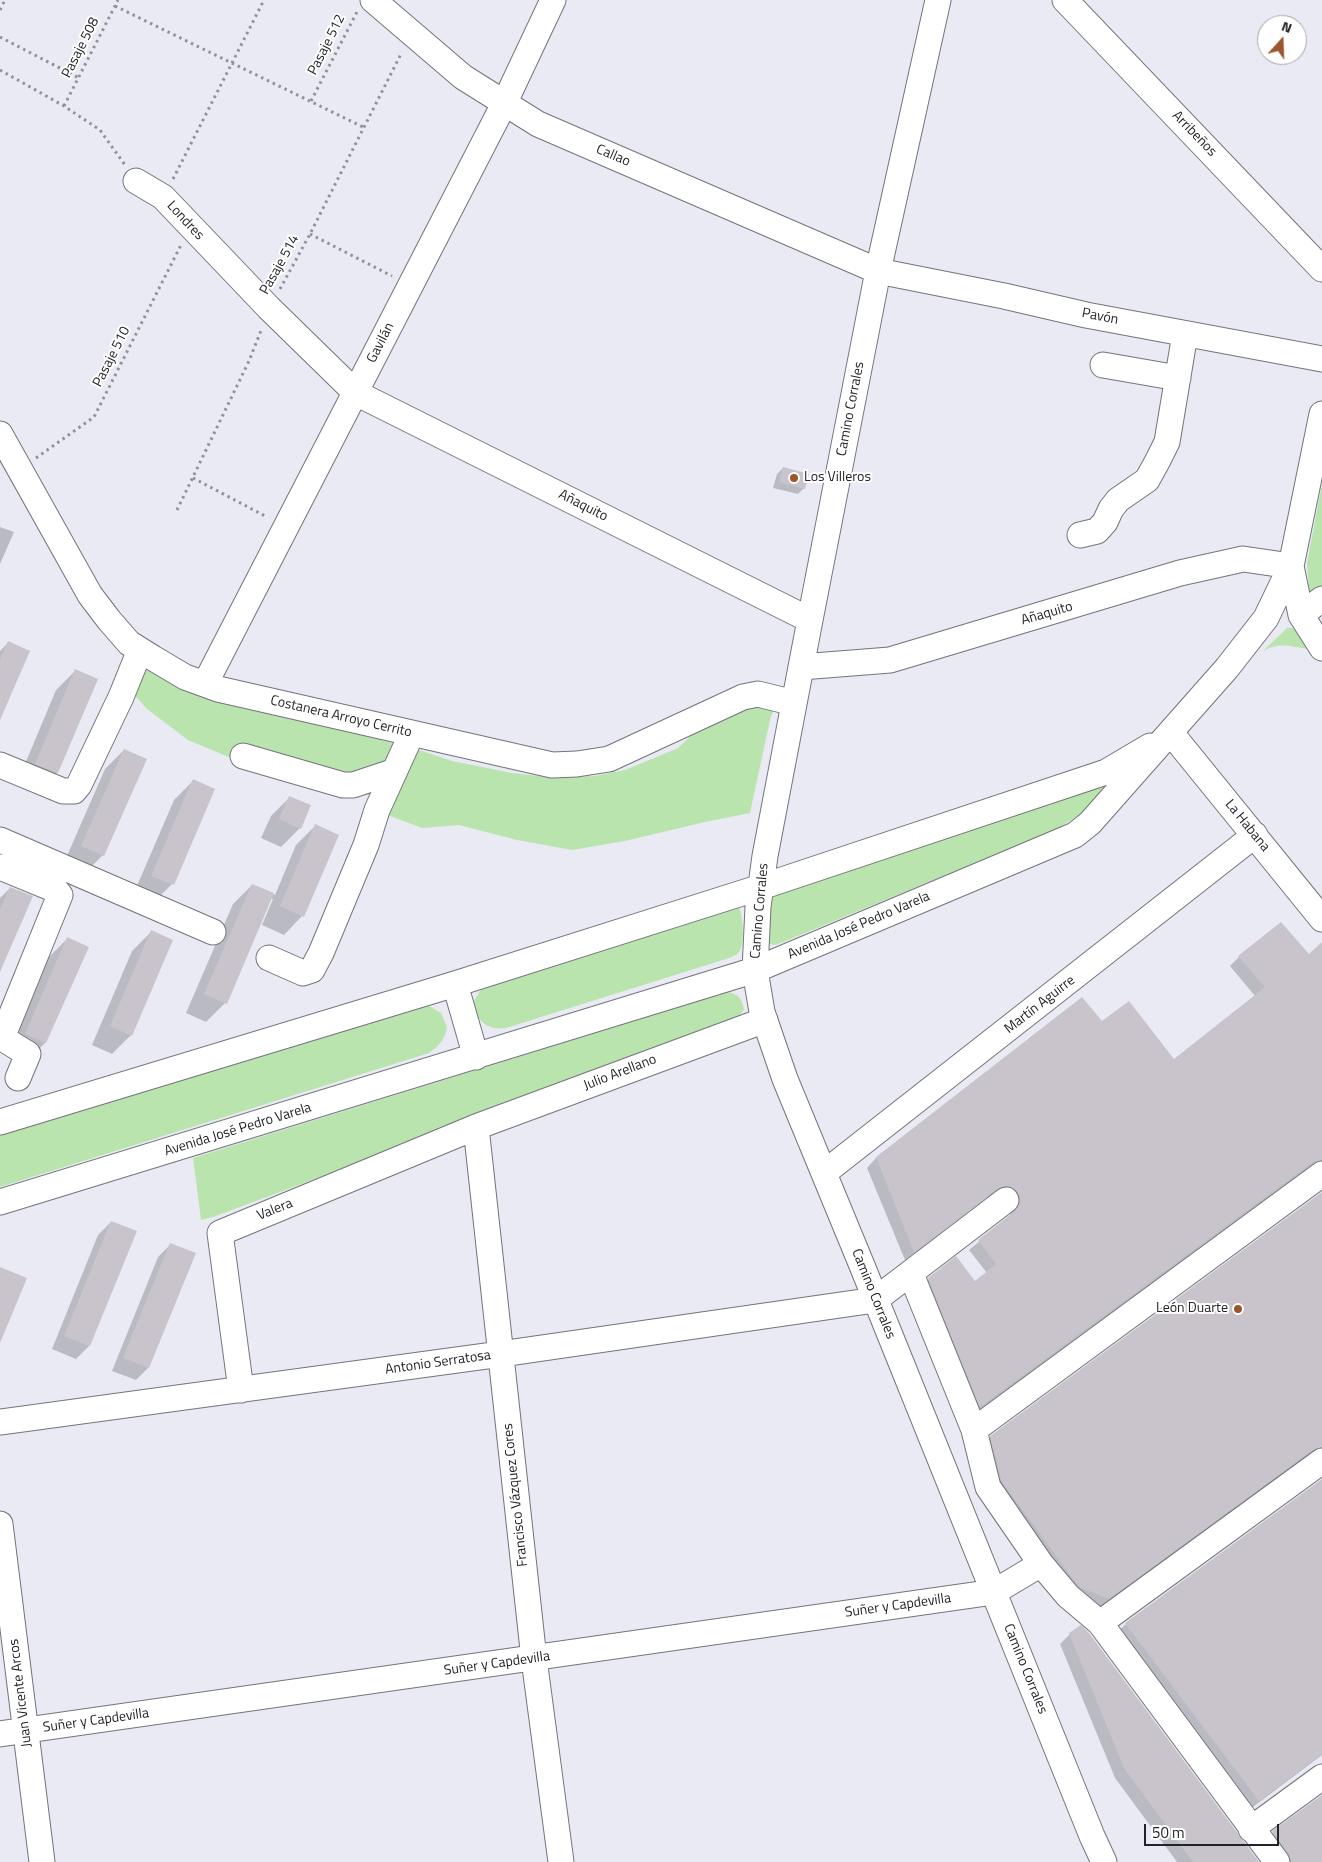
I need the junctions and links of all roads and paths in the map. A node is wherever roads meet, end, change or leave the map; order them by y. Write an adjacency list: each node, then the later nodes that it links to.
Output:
1 (5, 0): 9 (path)
2 (118, 0): 8 (path, Pasaje 508)
3 (264, 0): 12 (path)
4 (553, 0): 16 (street, Gavilán)
5 (938, 0): 24 (street, Camino Corrales)
6 (1065, 0): 23 (street, Arribeños)
7 (366, 4): 10 (street, Callao); 15 (path, Pasaje 512)
8 (115, 6): 12 (path); 14 (path, Pasaje 508)
9 (0, 10)
10 (412, 34): 16 (street, Callao); 18 (path, Pasaje 514)
11 (0, 37): 14 (path)
12 (232, 63): 15 (path); 20 (path)
13 (0, 70): 17 (path)
14 (79, 78): 17 (path, Pasaje 508)
15 (311, 101): 18 (path)
16 (504, 104): 24 (street, Callao); 25 (street, Gavilán)
17 (64, 106): 19 (path)
18 (363, 127): 22 (path, Pasaje 514)
19 (136, 181): 20 (street, Londres)
20 (164, 198): 21 (street, Londres)
21 (190, 226): 26 (street, Londres); 33 (path, Pasaje 510)
22 (310, 234): 25 (path); 26 (path, Pasaje 514)
23 (1322, 269)
24 (878, 271): 27 (street, Pavón); 40 (street, Camino Corrales)
25 (411, 285): 31 (street, Gavilán)
26 (269, 308): 31 (street, Londres); 34 (path, Pasaje 514)
27 (1185, 334): 28 (street, Pavón); 30 (street)
28 (1322, 359)
29 (1103, 365): 30 (street)
30 (1178, 378): 37 (street)
31 (356, 393): 36 (street, Gavilán); 40 (street, Añaquito)
32 (1322, 414): 38 (street)
33 (7, 456): 42 (street, Costanera Arroyo Cerrito)
34 (192, 478): 35 (path, Pasaje 514); 36 (path)
35 (177, 510)
36 (286, 527): 44 (street, Gavilán)
37 (1080, 535)
38 (1291, 566): 39 (street); 43 (street, Añaquito); 47 (street, Avenida José Pedro Varela)
39 (1316, 605): 41 (street)
40 (810, 620): 43 (street, Camino Corrales)
41 (1322, 648)
42 (140, 650): 44 (street, Costanera Arroyo Cerrito); 49 (street)
43 (801, 667): 45 (street, Camino Corrales)
44 (205, 684): 46 (street, Costanera Arroyo Cerrito)
45 (794, 703): 46 (street, Costanera Arroyo Cerrito); 54 (street, Camino Corrales)
46 (412, 733): 50 (street)
47 (1172, 733): 51 (street, La Habana); 54 (street, Avenida José Pedro Varela); 58 (street, Avenida José Pedro Varela)
48 (243, 756): 50 (street)
49 (0, 765)
50 (395, 771): 57 (street)
51 (1255, 835): 55 (street, La Habana); 65 (street, Martín Aguirre)
52 (0, 840): 56 (street)
53 (0, 867): 62 (street)
54 (761, 887): 58 (street, Camino Corrales); 59 (street, Avenida José Pedro Varela)
55 (1322, 919)
56 (213, 932)
57 (269, 958)
58 (755, 970): 60 (street, Camino Corrales); 61 (street, Avenida José Pedro Varela)
59 (455, 984): 61 (street); 63 (street, Avenida José Pedro Varela)
60 (765, 1020): 64 (street, Julio Arellano); 65 (street, Camino Corrales)
61 (476, 1057): 68 (street, Avenida José Pedro Varela)
62 (18, 1078)
63 (0, 1122)
64 (476, 1128): 71 (street, Francisco Vázquez Cores); 72 (street, Valera)
65 (824, 1173): 70 (street, Camino Corrales)
66 (1322, 1174): 74 (street)
67 (1006, 1200): 69 (street)
68 (0, 1202)
69 (911, 1274): 70 (street); 74 (street)
70 (875, 1300): 71 (street, Antonio Serratosa); 78 (street, Camino Corrales)
71 (501, 1354): 72 (street, Antonio Serratosa); 80 (street, Francisco Vázquez Cores)
72 (240, 1390): 73 (street, Antonio Serratosa)
73 (0, 1422)
74 (974, 1430): 77 (street)
75 (1322, 1461): 79 (street)
76 (0, 1524): 81 (street, Juan Vicente Arcos)
77 (1040, 1564): 78 (street); 79 (street)
78 (994, 1592): 80 (street, Suñer y Capdevilla); 87 (street, Camino Corrales)
79 (1100, 1623): 84 (street)
80 (534, 1659): 81 (street, Suñer y Capdevilla); 86 (street, Francisco Vázquez Cores)
81 (25, 1731): 82 (street, Suñer y Capdevilla); 85 (street, Juan Vicente Arcos)
82 (0, 1734)
83 (1322, 1777): 84 (street)
84 (1251, 1829): 88 (street)
85 (42, 1862)
86 (561, 1862)
87 (1104, 1862)
88 (1277, 1862)

